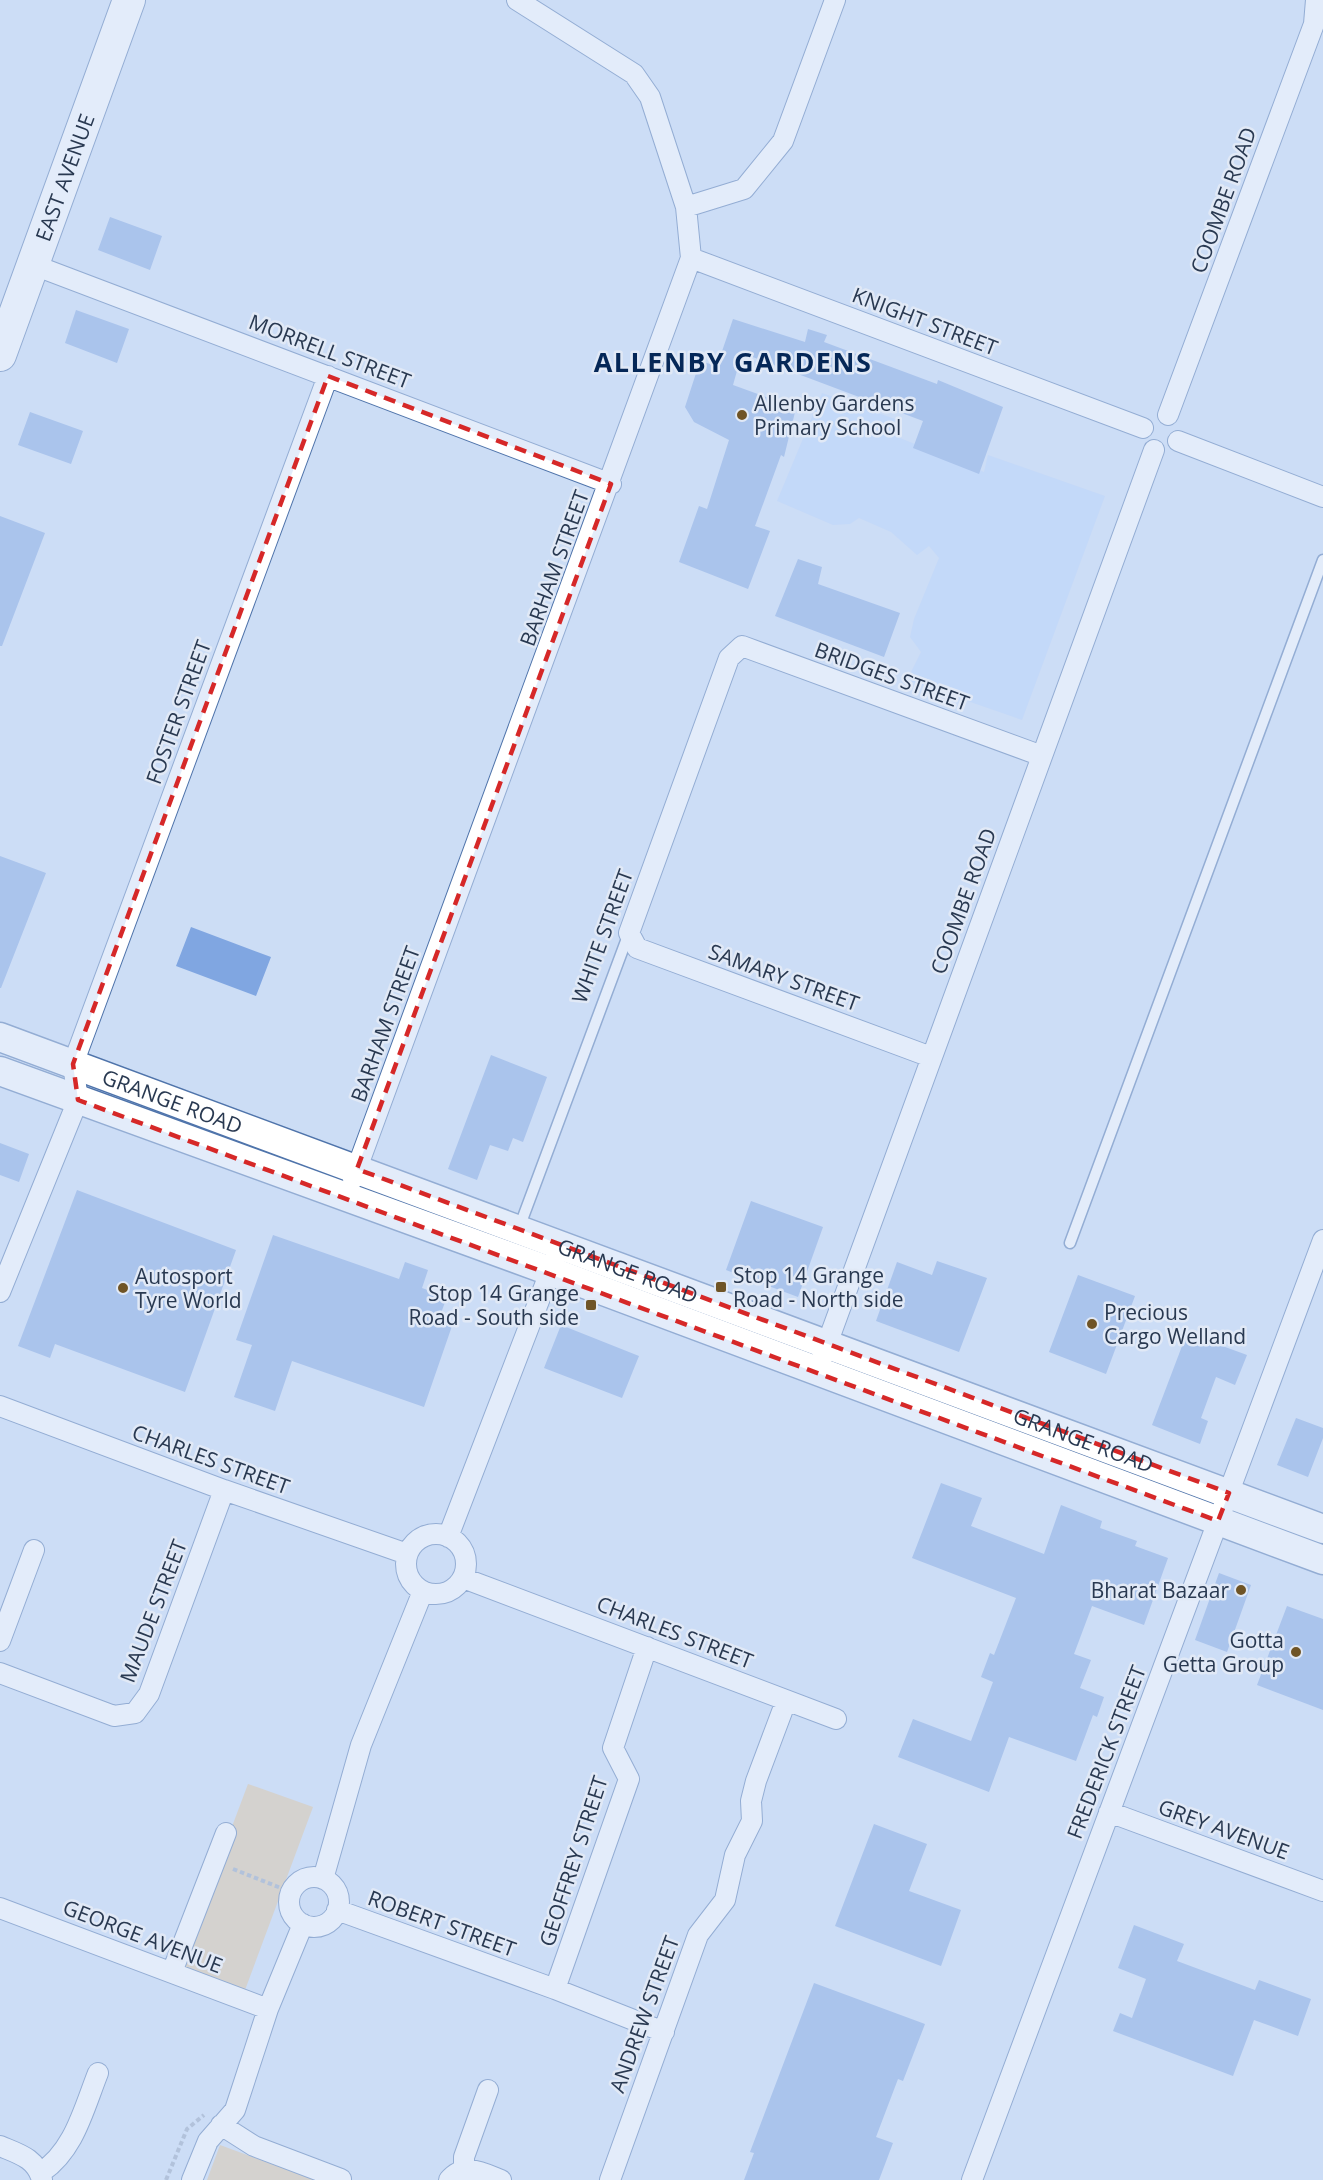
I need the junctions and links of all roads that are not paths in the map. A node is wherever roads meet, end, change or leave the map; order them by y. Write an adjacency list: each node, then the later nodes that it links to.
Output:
1 (129, 0): 7 (main road, EAST AVENUE)
2 (518, 0): 5 (street)
3 (835, 0): 5 (street)
4 (1316, 0): 10 (street, COOMBE ROAD)
5 (686, 207): 6 (street, BARHAM STREET)
6 (691, 258): 11 (street, KNIGHT STREET); 14 (street, BARHAM STREET)
7 (31, 264): 8 (main road, EAST AVENUE); 9 (street, MORRELL STREET)
8 (0, 355)
9 (328, 376): 14 (street, MORRELL STREET); 22 (street, FOSTER STREET)
10 (1168, 416): 11 (street); 12 (street)
11 (1143, 428): 13 (street)
12 (1178, 441): 13 (street); 15 (street)
13 (1154, 450): 18 (street, COOMBE ROAD)
14 (611, 484): 25 (street, BARHAM STREET)
15 (1323, 497)
16 (1323, 560): 29 (lane)
17 (729, 658): 18 (street, BRIDGES STREET); 19 (street, WHITE STREET)
18 (1042, 756): 21 (street, COOMBE ROAD)
19 (629, 933): 21 (street, SAMARY STREET); 27 (lane, WHITE STREET)
20 (0, 1037): 22 (main road, GRANGE ROAD)
21 (931, 1057): 32 (street, COOMBE ROAD)
22 (73, 1064): 24 (street); 25 (main road, GRANGE ROAD)
23 (0, 1071): 24 (main road, GRANGE ROAD)
24 (78, 1100): 26 (main road, GRANGE ROAD); 31 (street)
25 (357, 1169): 26 (street, BARHAM STREET); 27 (main road, GRANGE ROAD)
26 (347, 1199): 30 (main road, GRANGE ROAD)
27 (518, 1230): 30 (main road, GRANGE ROAD)
28 (1323, 1240): 35 (street, FREDERICK STREET)
29 (1070, 1243)
30 (555, 1258): 32 (main road, GRANGE ROAD); 38 (street)
31 (0, 1292)
32 (822, 1357): 35 (main road, GRANGE ROAD); 36 (main road, GRANGE ROAD)
33 (0, 1406): 34 (street, CHARLES STREET)
34 (224, 1490): 40 (street, CHARLES STREET); 46 (street, MAUDE STREET)
35 (1228, 1493): 36 (street, FREDERICK STREET); 37 (main road, GRANGE ROAD)
36 (1218, 1521): 41 (main road, GRANGE ROAD); 49 (street, FREDERICK STREET)
37 (1323, 1529)
38 (448, 1537): 40 (street); 42 (street)
39 (34, 1550): 44 (street)
40 (407, 1554): 43 (street)
41 (1323, 1560)
42 (463, 1578): 43 (street); 45 (street, CHARLES STREET)
43 (423, 1591): 51 (street)
44 (0, 1641)
45 (647, 1647): 47 (street, CHARLES STREET); 57 (street, GEOFFREY STREET)
46 (0, 1672)
47 (786, 1701): 48 (street, CHARLES STREET); 59 (street, ANDREW STREET)
48 (836, 1719)
49 (1109, 1812): 52 (street, GREY AVENUE); 70 (street, FREDERICK STREET)
50 (226, 1833): 56 (street)
51 (323, 1879): 54 (street); 55 (street)
52 (1323, 1891)
53 (0, 1908): 56 (street, GEORGE AVENUE)
54 (337, 1910): 55 (street); 57 (street, ROBERT STREET)
55 (303, 1924): 58 (street)
56 (172, 1972): 58 (street, GEORGE AVENUE)
57 (555, 1989): 59 (street, ROBERT STREET)
58 (268, 2009): 62 (street)
59 (664, 2032): 69 (street, ANDREW STREET)
60 (98, 2073): 65 (street)
61 (488, 2090): 64 (street)
62 (216, 2120): 66 (street); 67 (street)
63 (0, 2146): 65 (street)
64 (457, 2175): 68 (street)
65 (41, 2177)
66 (341, 2179)
67 (192, 2180)
68 (501, 2180)
69 (610, 2180)
70 (972, 2180)

